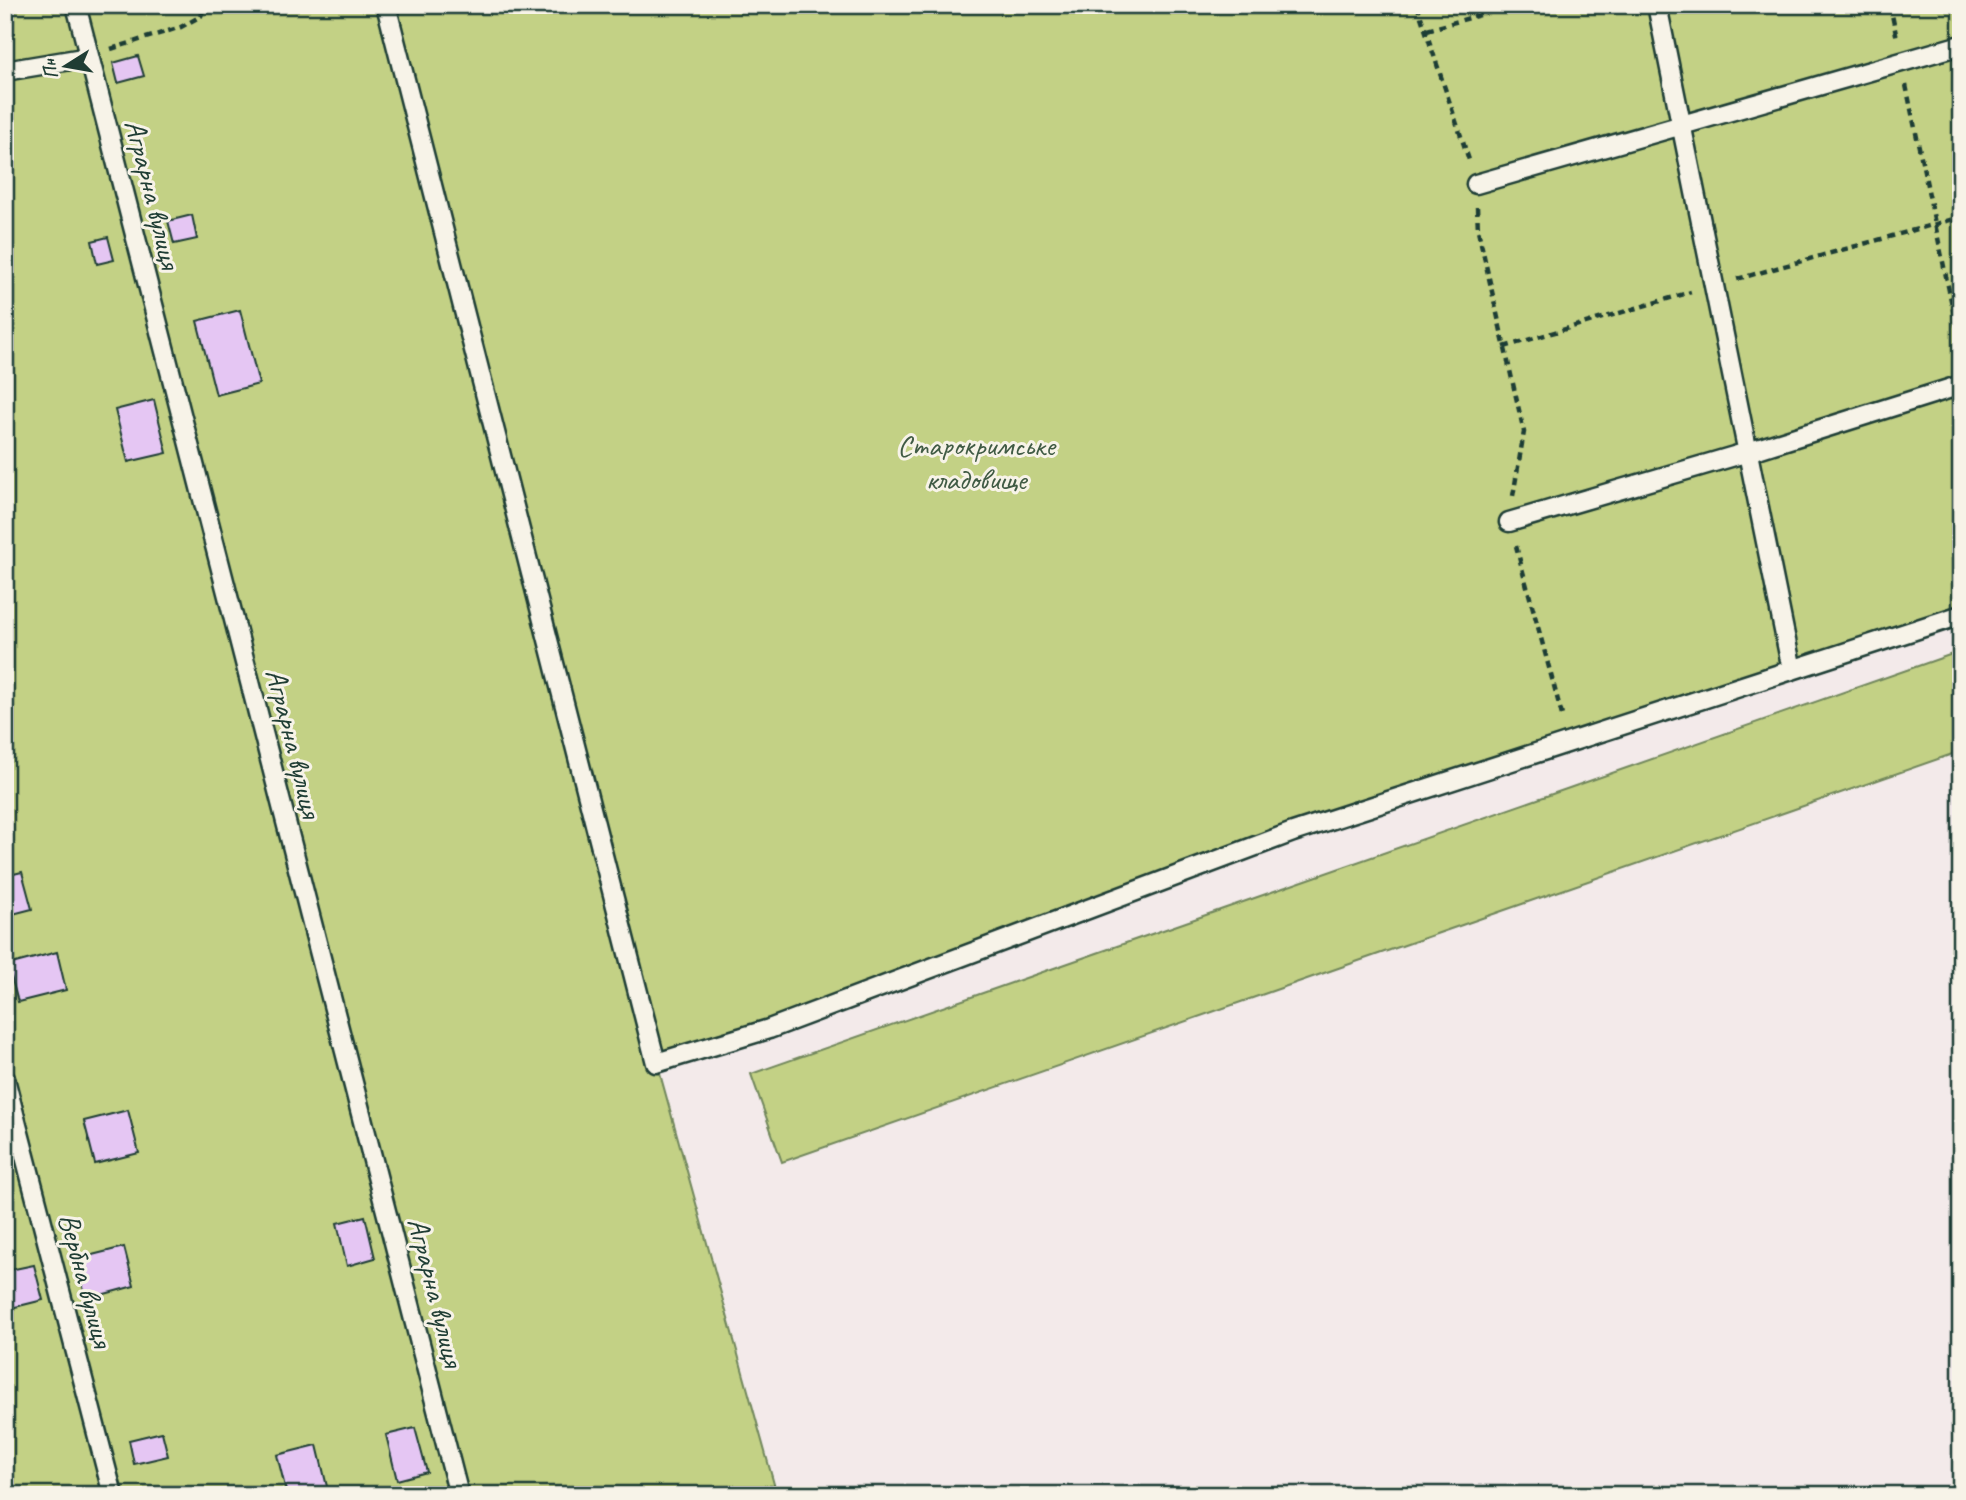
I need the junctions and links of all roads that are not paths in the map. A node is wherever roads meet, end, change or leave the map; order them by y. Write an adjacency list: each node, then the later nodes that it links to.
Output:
1 (76, 5): 5 (lane, Аграрна вулиця)
2 (387, 5): 13 (lane)
3 (1657, 5): 7 (lane)
4 (1961, 45): 7 (lane)
5 (89, 57): 6 (lane); 16 (lane, Аграрна вулиця)
6 (5, 71)
7 (1681, 125): 8 (lane); 10 (lane)
8 (1476, 184)
9 (1961, 385): 10 (lane)
10 (1748, 453): 11 (lane); 13 (lane)
11 (1509, 522)
12 (1961, 615): 13 (lane)
13 (1792, 670)
14 (5, 1079): 15 (lane, Вербна вулиця)
15 (113, 1495)
16 (459, 1495)

